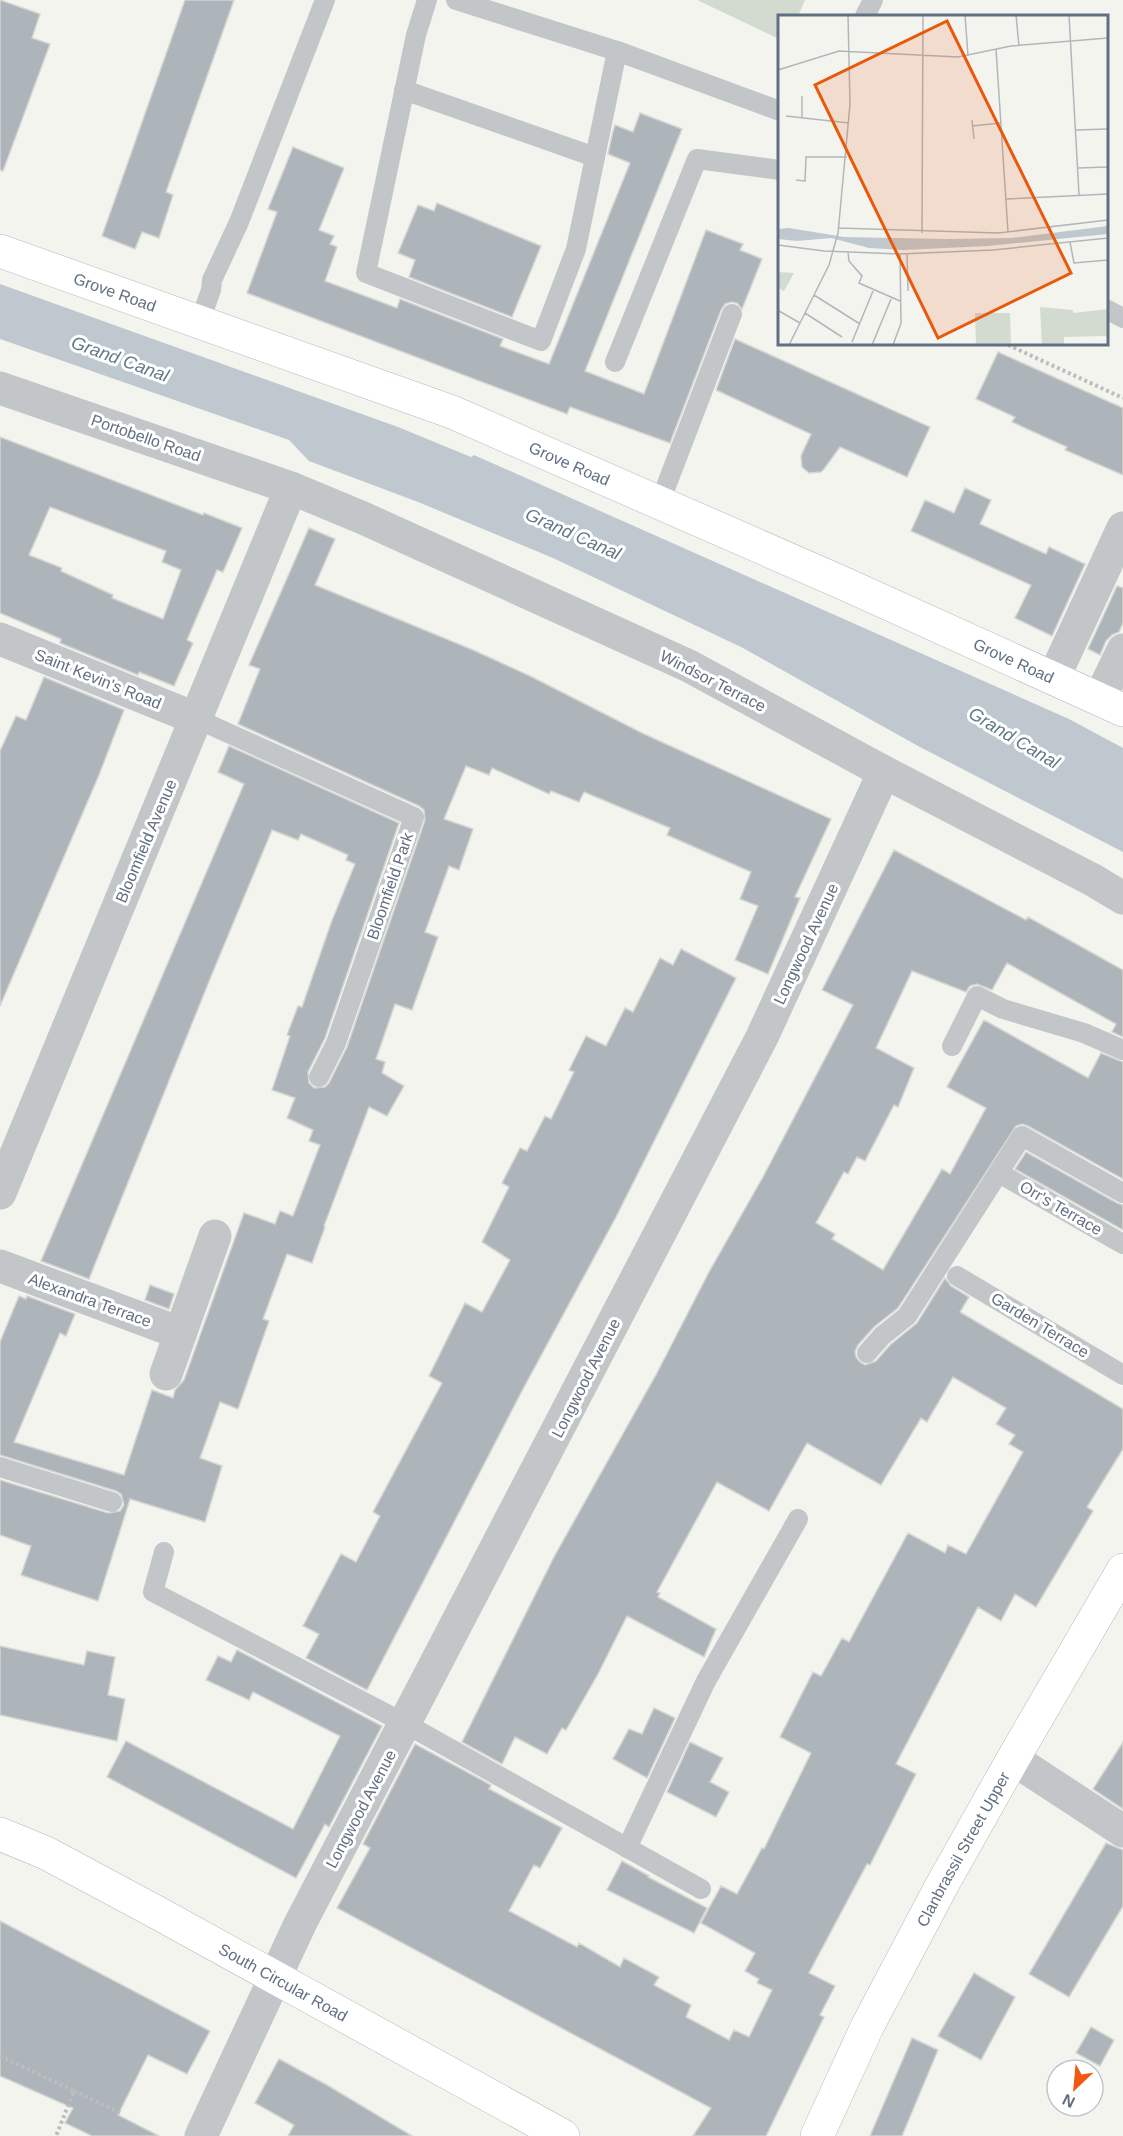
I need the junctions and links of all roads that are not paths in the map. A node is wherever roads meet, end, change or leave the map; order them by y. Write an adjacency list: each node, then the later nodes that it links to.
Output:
1 (325, 0): 15 (lane)
2 (427, 0): 7 (lane)
3 (456, 0): 6 (lane)
4 (873, 0): 5 (lane)
5 (866, 15)
6 (618, 51): 8 (lane); 9 (lane)
7 (404, 90): 9 (lane); 9 (lane)
8 (778, 110)
9 (595, 158)
10 (778, 170): 16 (lane)
11 (0, 250): 15 (main road, Grove Road)
12 (1108, 310): 14 (lane)
13 (732, 314): 19 (lane)
14 (1123, 318)
15 (200, 321): 19 (main road, Grove Road)
16 (615, 362)
17 (0, 388): 18 (street, Portobello Road)
18 (291, 488): 25 (street, Bloomfield Avenue); 26 (street, Windsor Terrace)
19 (660, 502): 23 (main road, Grove Road)
20 (1123, 528): 23 (street)
21 (0, 639): 25 (street, Saint Kevin's Road)
22 (1123, 650): 24 (street)
23 (1054, 677): 24 (main road, Grove Road)
24 (1112, 704)
25 (197, 719): 30 (lane, Bloomfield Park); 33 (street, Bloomfield Avenue)
26 (884, 772): 27 (street, Windsor Terrace); 47 (street, Longwood Avenue)
27 (1123, 898)
28 (952, 1046): 29 (lane)
29 (1123, 1050)
30 (319, 1077)
31 (999, 1173): 32 (lane); 35 (lane, Orr's Terrace); 39 (lane)
32 (1123, 1192)
33 (0, 1193)
34 (215, 1236): 38 (street)
35 (1123, 1244)
36 (0, 1266): 38 (street, Alexandra Terrace)
37 (957, 1276): 41 (lane, Garden Terrace)
38 (180, 1334): 40 (street)
39 (867, 1353)
40 (166, 1374)
41 (1123, 1375)
42 (0, 1467): 43 (lane)
43 (112, 1502)
44 (798, 1519): 51 (lane)
45 (164, 1552): 47 (lane)
46 (1123, 1570): 48 (main road, Clanbrassil Street Upper)
47 (406, 1724): 51 (lane); 53 (street, Longwood Avenue)
48 (1013, 1759): 49 (street); 56 (main road, Clanbrassil Street Upper)
49 (1123, 1831)
50 (0, 1834): 53 (main road, South Circular Road)
51 (627, 1848): 52 (lane)
52 (701, 1889)
53 (276, 1978): 54 (street, Longwood Avenue); 55 (main road, South Circular Road)
54 (201, 2136)
55 (563, 2136)
56 (817, 2136)

